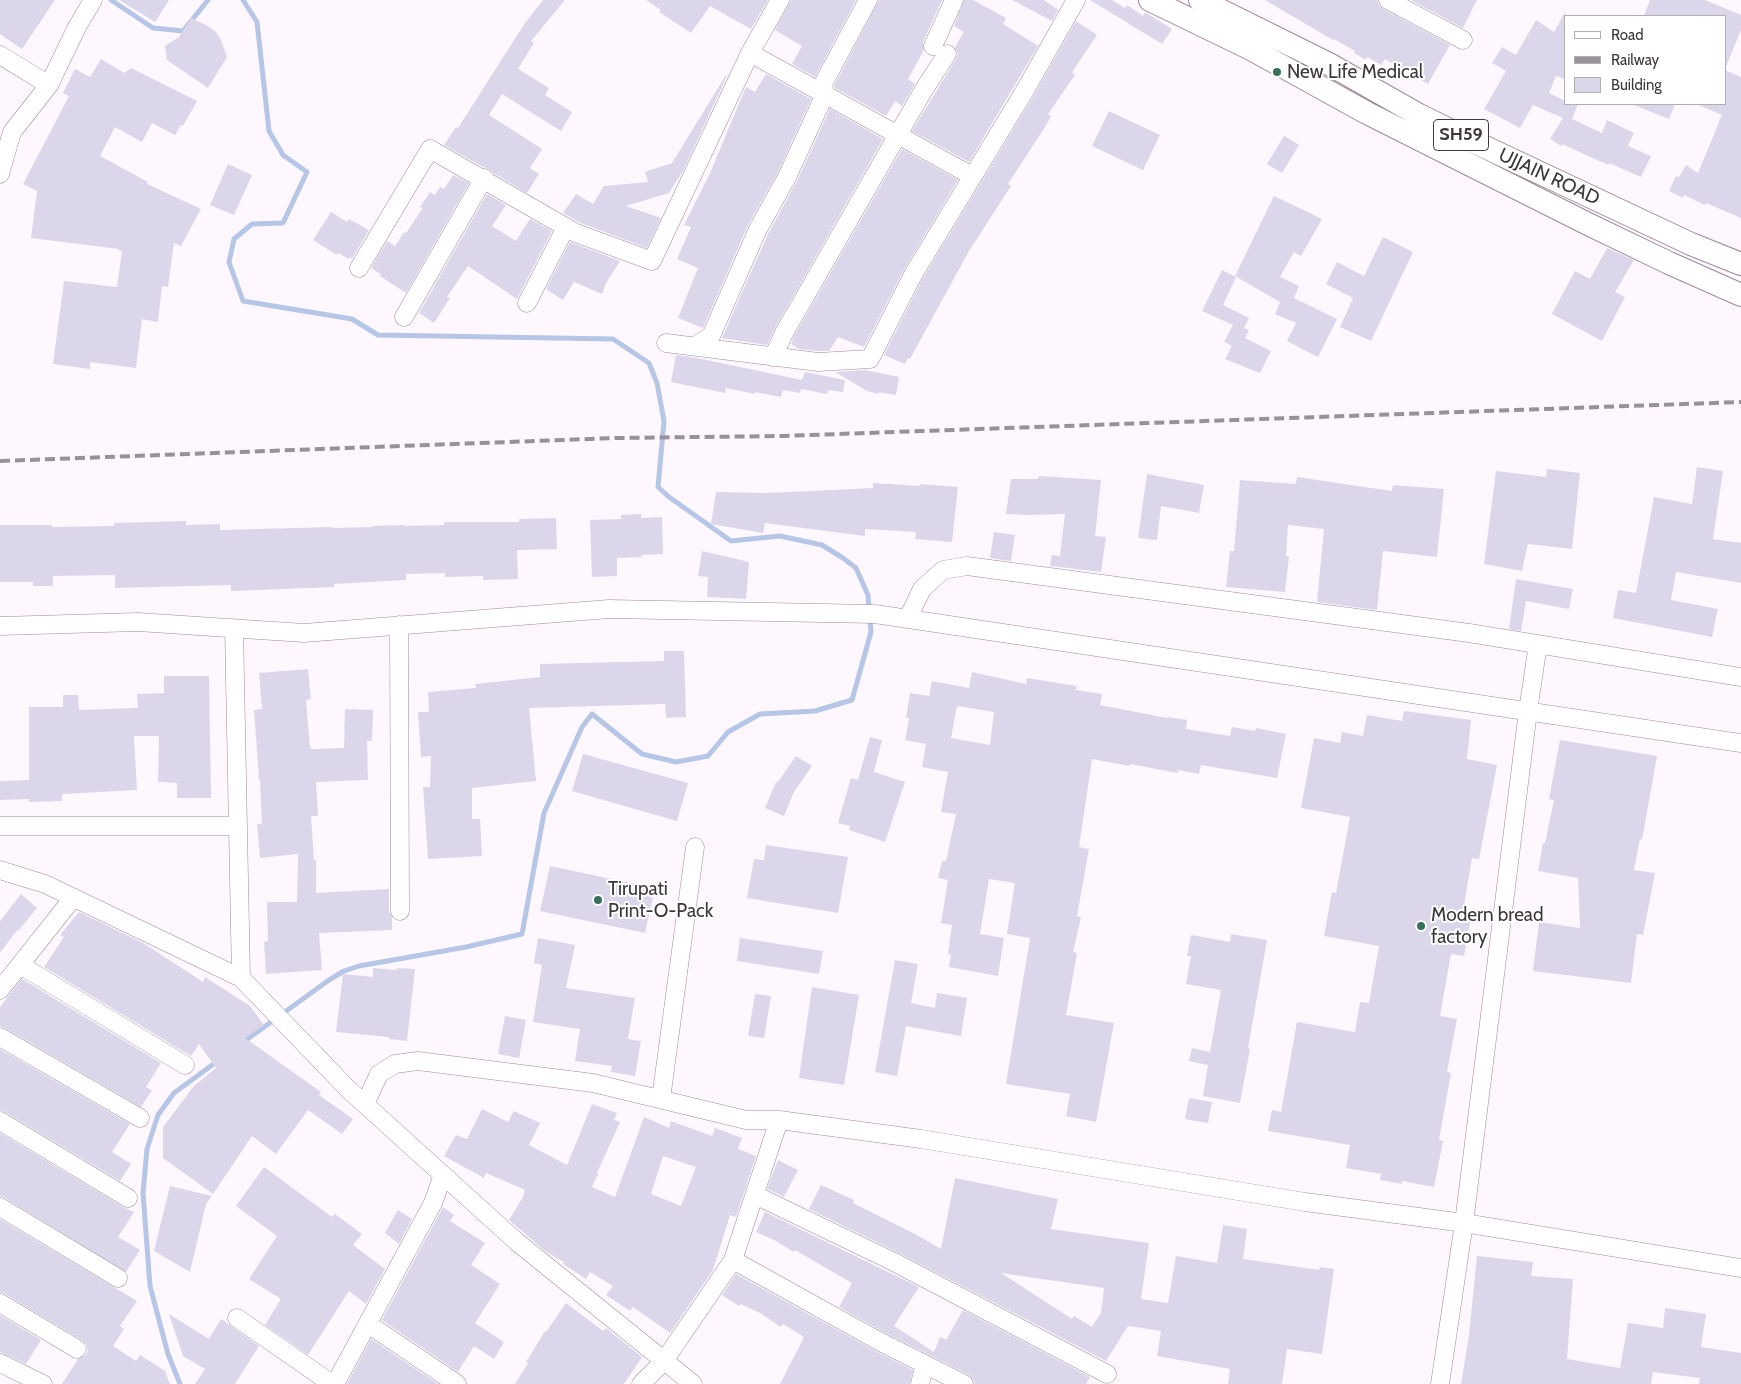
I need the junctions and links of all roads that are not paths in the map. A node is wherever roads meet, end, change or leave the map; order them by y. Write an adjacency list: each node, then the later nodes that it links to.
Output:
1 (780, 0): 10 (street)
2 (868, 0): 15 (street)
3 (954, 0): 16 (street)
4 (1076, 0): 18 (street)
5 (1150, 0): 14 (main road, SH59)
6 (1200, 0): 12 (main road, UJJAIN ROAD / SH59)
7 (1388, 0): 9 (street)
8 (90, 5): 13 (street)
9 (1463, 40)
10 (750, 53): 15 (street); 20 (street)
11 (0, 55): 13 (street)
12 (1329, 64): 14 (main road); 21 (main road, UJJAIN ROAD / SH59)
13 (49, 85): 17 (street)
14 (1318, 86): 23 (main road, SH59)
15 (825, 94): 16 (street); 27 (street)
16 (899, 135): 18 (street); 28 (street)
17 (0, 174)
18 (972, 176): 28 (street)
19 (484, 178): 20 (street); 22 (street); 25 (street)
20 (566, 226): 24 (street)
21 (1741, 264)
22 (359, 268)
23 (1741, 294)
24 (527, 303)
25 (404, 317)
26 (666, 343): 27 (street)
27 (695, 346): 28 (street)
28 (773, 357)
29 (908, 618): 30 (street); 33 (street); 35 (street)
30 (399, 625): 32 (street); 42 (street)
31 (0, 626): 32 (street)
32 (234, 628): 38 (street)
33 (1538, 644): 34 (street); 35 (street)
34 (1741, 677)
35 (1528, 711): 36 (street); 57 (street)
36 (1741, 744)
37 (0, 826): 38 (street)
38 (237, 826): 44 (street)
39 (695, 847): 48 (street)
40 (0, 870): 41 (street)
41 (73, 898): 43 (street); 44 (street)
42 (400, 911)
43 (20, 965): 45 (street); 47 (street)
44 (241, 978): 49 (street)
45 (0, 990)
46 (0, 1037): 50 (street)
47 (185, 1065)
48 (661, 1099): 49 (street); 51 (street)
49 (364, 1104): 53 (street)
50 (140, 1118)
51 (779, 1120): 54 (street); 57 (street)
52 (0, 1121): 55 (street)
53 (443, 1175): 63 (street); 65 (street)
54 (755, 1195): 58 (street); 68 (street)
55 (128, 1198)
56 (0, 1207): 60 (street)
57 (1464, 1223): 59 (street); 76 (street)
58 (733, 1260): 65 (street); 67 (street)
59 (1741, 1268)
60 (118, 1278)
61 (0, 1303): 64 (street)
62 (237, 1318): 70 (street)
63 (368, 1324): 70 (street); 71 (street)
64 (77, 1349)
65 (664, 1361): 72 (street); 73 (street)
66 (0, 1363): 69 (street)
67 (925, 1364): 74 (street); 75 (street)
68 (1107, 1374)
69 (43, 1384)
70 (334, 1384)
71 (457, 1384)
72 (641, 1384)
73 (693, 1384)
74 (920, 1384)
75 (964, 1384)
76 (1440, 1384)

